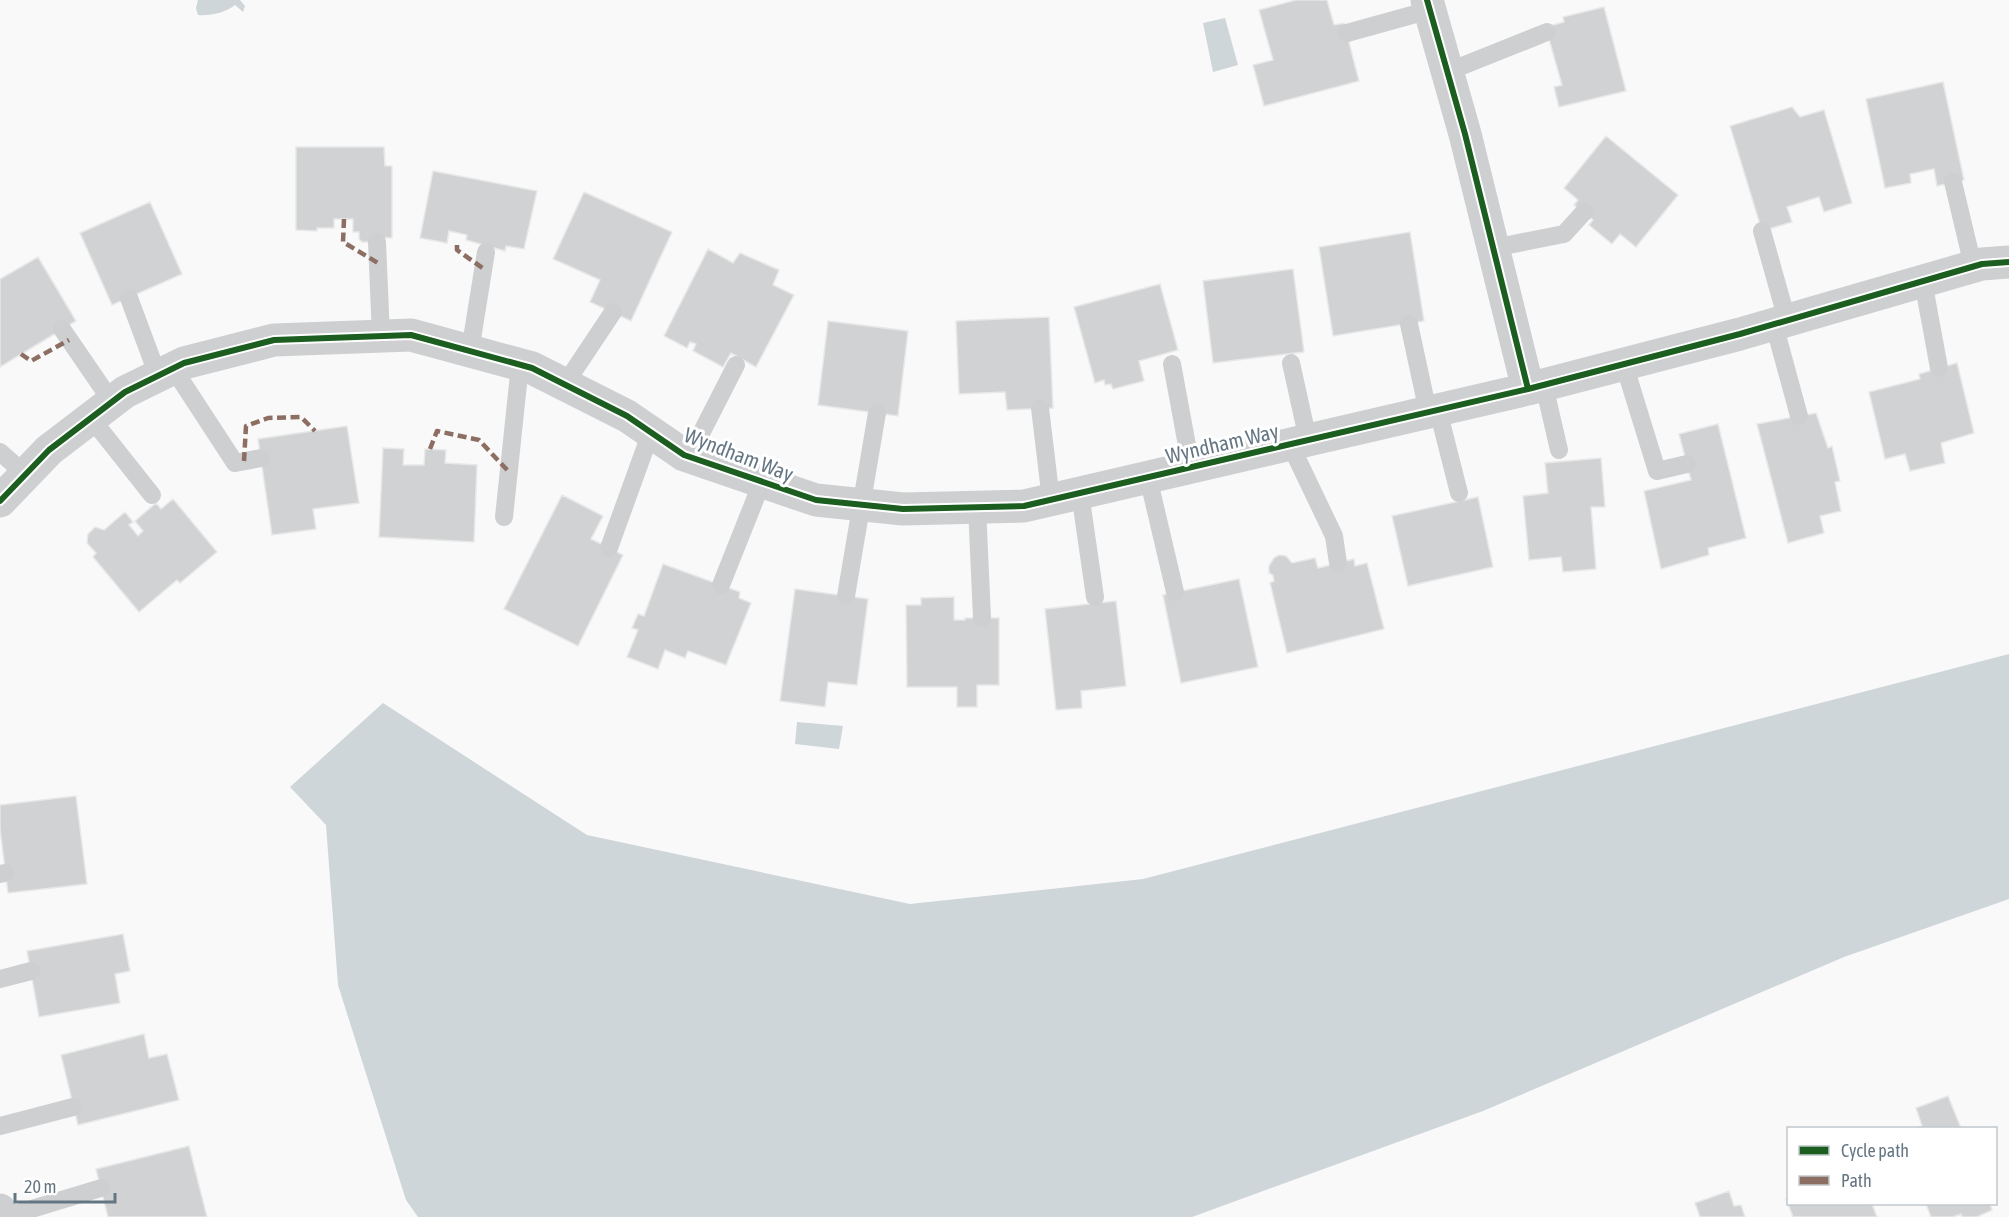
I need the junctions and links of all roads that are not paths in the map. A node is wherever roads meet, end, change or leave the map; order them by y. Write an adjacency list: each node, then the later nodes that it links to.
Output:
1 (1429, 5): 3 (lane); 4 (street)
2 (1547, 32): 4 (lane)
3 (1347, 33)
4 (1447, 72): 9 (street)
5 (1953, 182): 12 (lane)
6 (1584, 213): 9 (lane)
7 (1762, 231): 16 (lane)
8 (377, 242): 19 (lane)
9 (1493, 248): 29 (street)
10 (486, 252): 20 (lane)
11 (2009, 262): 12 (street, Wyndham Way)
12 (1973, 266): 13 (street, Wyndham Way)
13 (1923, 281): 16 (street, Wyndham Way); 26 (lane)
14 (129, 298): 27 (lane)
15 (613, 312): 28 (lane)
16 (1781, 322): 24 (street, Wyndham Way); 34 (lane)
17 (1409, 324): 32 (lane)
18 (62, 330): 31 (lane)
19 (381, 336): 20 (street, Wyndham Way); 27 (street, Wyndham Way)
20 (470, 351): 25 (street, Wyndham Way)
21 (1291, 363): 36 (lane)
22 (736, 364): 39 (lane)
23 (1172, 364): 42 (lane)
24 (1624, 364): 29 (street, Wyndham Way); 41 (lane)
25 (520, 365): 28 (street, Wyndham Way); 52 (lane)
26 (1939, 368)
27 (166, 372): 31 (street, Wyndham Way); 40 (lane)
28 (565, 384): 35 (street, Wyndham Way)
29 (1536, 387): 32 (street, Wyndham Way); 37 (lane)
30 (1040, 408): 48 (lane)
31 (101, 410): 43 (street, Wyndham Way); 47 (lane)
32 (1433, 411): 36 (street, Wyndham Way); 46 (lane)
33 (877, 413): 50 (lane)
34 (1799, 416)
35 (651, 432): 39 (street, Wyndham Way); 53 (lane)
36 (1299, 442): 42 (street, Wyndham Way); 54 (lane)
37 (1558, 450)
38 (0, 452): 43 (lane)
39 (689, 457): 45 (street, Wyndham Way)
40 (261, 458)
41 (1687, 464)
42 (1191, 467): 44 (street, Wyndham Way)
43 (25, 474): 49 (street, Wyndham Way)
44 (1148, 477): 48 (street, Wyndham Way); 56 (lane)
45 (762, 482): 50 (street, Wyndham Way); 55 (lane)
46 (1459, 493)
47 (152, 495)
48 (1065, 496): 51 (street, Wyndham Way); 58 (lane)
49 (0, 501)
50 (860, 505): 51 (street, Wyndham Way); 57 (lane)
51 (977, 507): 59 (lane)
52 (504, 517)
53 (609, 548)
54 (1338, 563)
55 (721, 585)
56 (1175, 592)
57 (846, 596)
58 (1095, 597)
59 (982, 618)
60 (30, 971): 61 (lane)
61 (0, 979)
62 (73, 1107): 63 (lane)
63 (0, 1126)
64 (101, 1188): 66 (lane)
65 (0, 1210): 66 (street)
66 (4, 1217)

